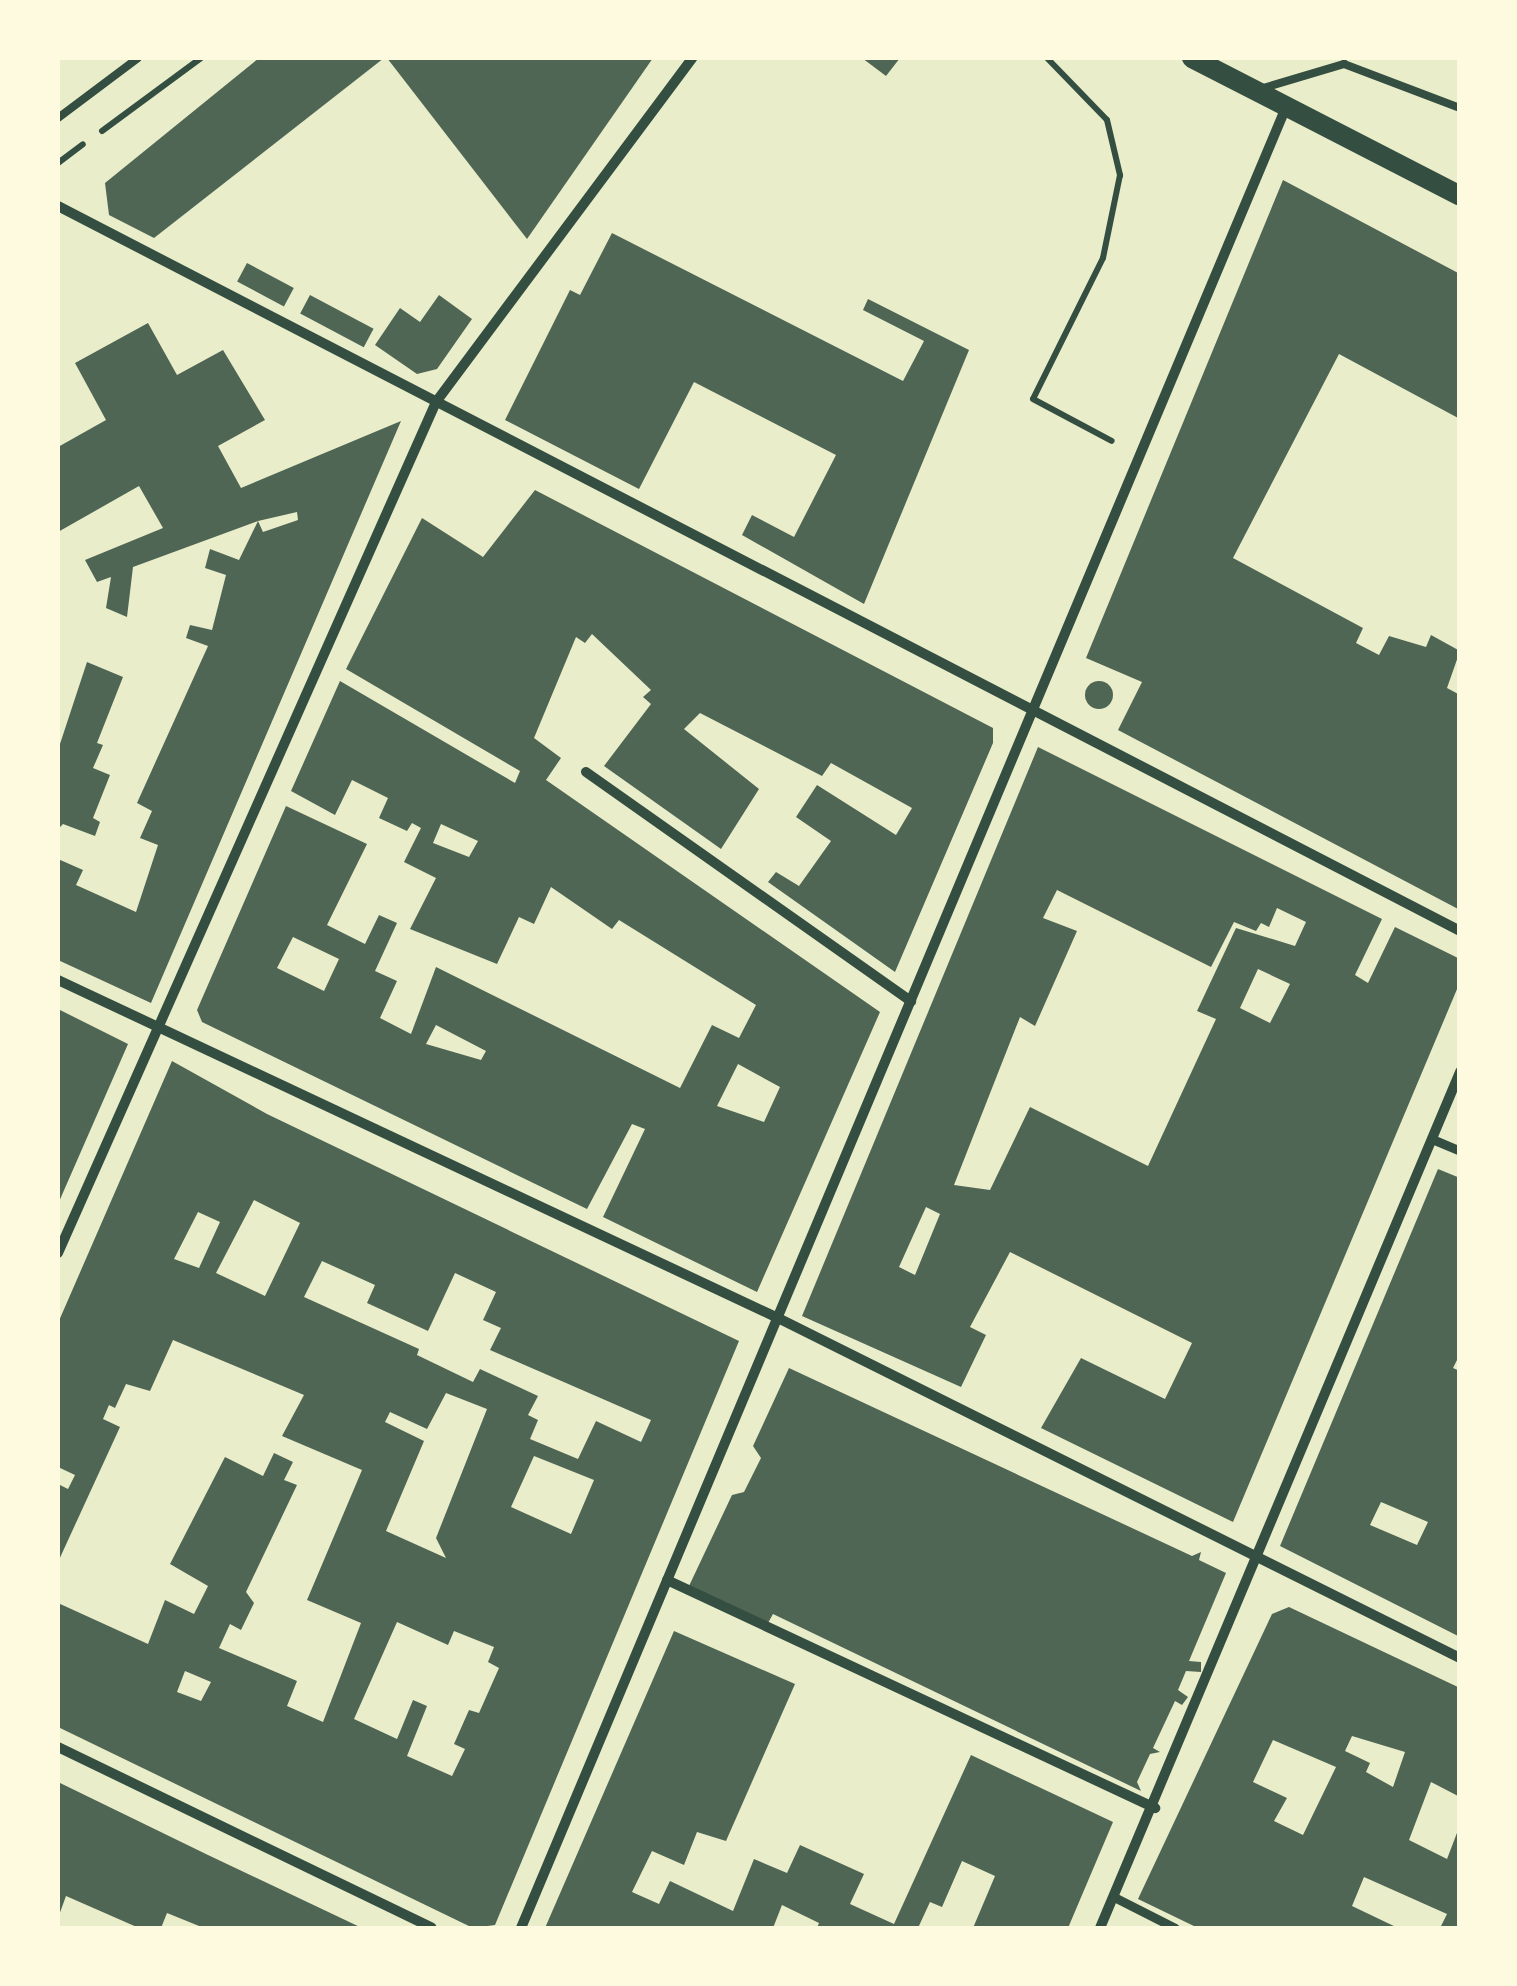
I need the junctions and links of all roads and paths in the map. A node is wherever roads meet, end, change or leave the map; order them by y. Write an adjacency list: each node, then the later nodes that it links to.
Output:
1 (138, 58): 9 (lane)
2 (202, 58): 10 (path)
3 (692, 58): 13 (street)
4 (1047, 58): 14 (path)
5 (1192, 58): 6 (main road)
6 (1256, 91): 7 (main road); 8 (lane)
7 (1286, 106): 11 (main road); 14 (street)
8 (1460, 108)
9 (58, 118)
10 (58, 163)
11 (1460, 196)
12 (58, 206): 13 (street)
13 (436, 402): 15 (street); 20 (street)
14 (1140, 456): 15 (street)
15 (1033, 710): 17 (street); 19 (street)
16 (586, 772): 19 (street)
17 (1460, 931)
18 (58, 980): 20 (street)
19 (911, 1001): 25 (street)
20 (156, 1024): 24 (street); 25 (street)
21 (1460, 1072): 22 (street)
22 (1432, 1139): 23 (street); 26 (street)
23 (1460, 1151)
24 (58, 1252)
25 (778, 1318): 26 (street); 27 (street)
26 (1259, 1556): 28 (street); 30 (street)
27 (667, 1580): 30 (street); 33 (street)
28 (1460, 1658)
29 (58, 1747): 32 (street)
30 (1156, 1808): 31 (street)
31 (1114, 1897): 34 (street); 35 (street)
32 (432, 1928)
33 (521, 1928)
34 (1100, 1928)
35 (1175, 1928)

